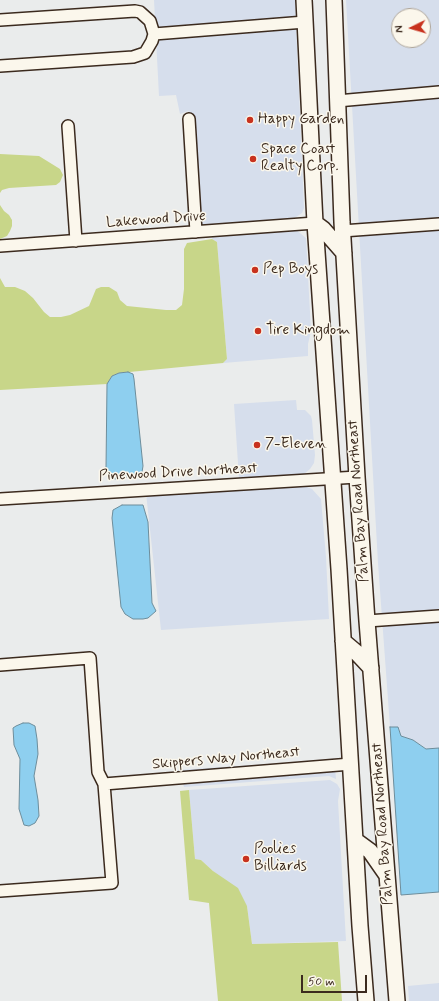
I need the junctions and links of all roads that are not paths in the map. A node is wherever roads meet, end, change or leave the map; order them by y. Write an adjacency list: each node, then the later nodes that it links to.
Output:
1 (304, 0): 4 (main road, Palm Bay Road Northeast)
2 (334, 0): 8 (main road, Palm Bay Road Northeast)
3 (0, 20): 5 (street)
4 (305, 22): 5 (street); 11 (main road, Palm Bay Road Northeast)
5 (154, 34): 6 (street)
6 (0, 66)
7 (439, 92): 8 (street)
8 (338, 101): 14 (main road, Palm Bay Road Northeast)
9 (189, 119): 15 (street)
10 (68, 126): 16 (street)
11 (314, 208): 12 (main road, Palm Bay Road Northeast); 14 (main road)
12 (315, 223): 15 (street, Lakewood Drive); 18 (main road); 20 (main road, Palm Bay Road Northeast)
13 (439, 224): 14 (street)
14 (342, 231): 18 (main road, Palm Bay Road Northeast)
15 (196, 232): 16 (street, Lakewood Drive)
16 (76, 241): 17 (street, Lakewood Drive)
17 (0, 246)
18 (344, 253): 19 (main road, Palm Bay Road Northeast)
19 (357, 477): 20 (street, Pinewood Drive Northeast); 23 (main road, Palm Bay Road Northeast)
20 (332, 479): 21 (street, Pinewood Drive Northeast); 24 (main road, Palm Bay Road Northeast)
21 (0, 499)
22 (439, 616): 23 (street)
23 (367, 621): 26 (main road, Palm Bay Road Northeast)
24 (343, 642): 26 (main road); 27 (main road, Palm Bay Road Northeast)
25 (0, 665): 28 (street)
26 (370, 668): 30 (main road, Palm Bay Road Northeast)
27 (351, 764): 28 (street, Skippers Way Northeast); 29 (main road, Palm Bay Road Northeast)
28 (104, 784): 31 (street)
29 (356, 840): 30 (main road); 32 (main road, Palm Bay Road Northeast)
30 (387, 875): 33 (main road, Palm Bay Road Northeast)
31 (0, 891)
32 (366, 1001)
33 (397, 1001)

